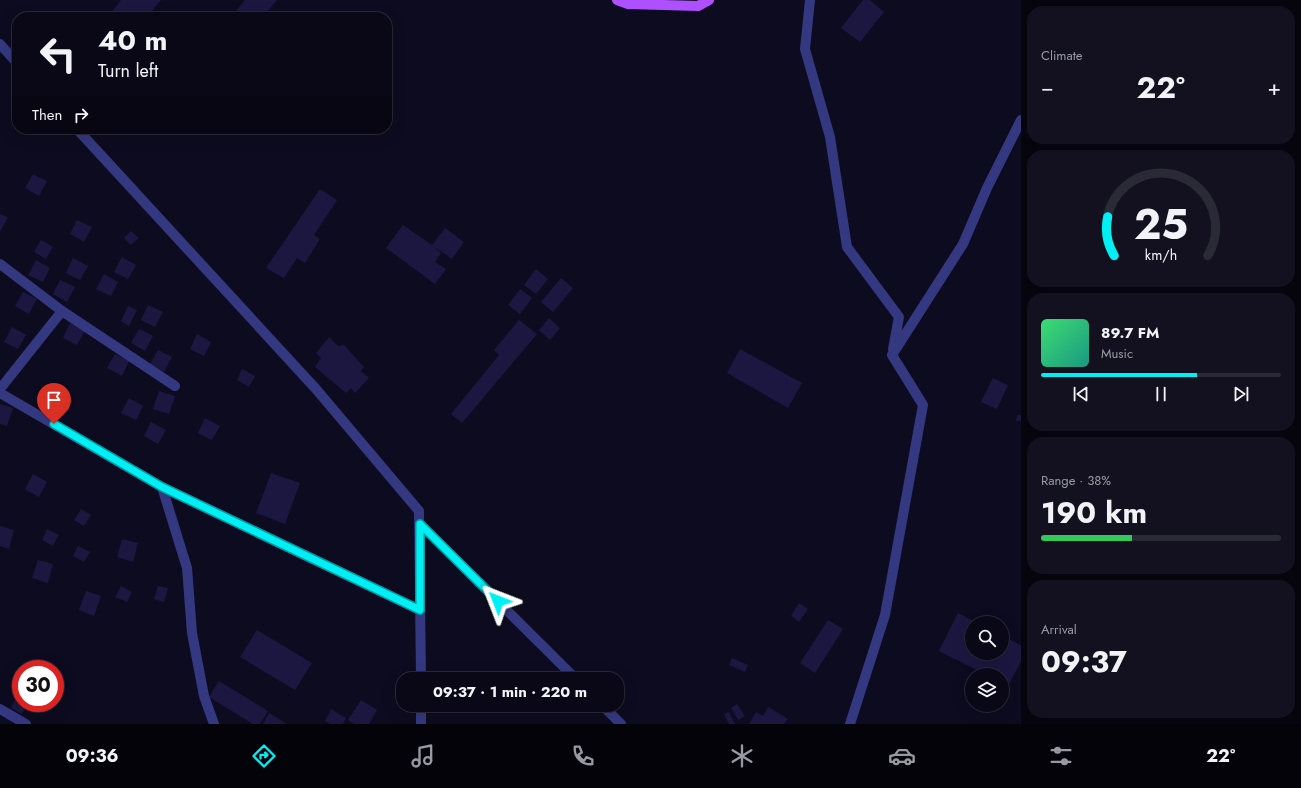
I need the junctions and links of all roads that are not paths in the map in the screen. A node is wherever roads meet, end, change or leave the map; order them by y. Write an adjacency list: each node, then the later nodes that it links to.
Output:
1 (617, 0): 2 (main road)
2 (709, 0)
3 (810, 0): 10 (street)
4 (0, 44): 5 (street)
5 (12, 57)
6 (1021, 120): 10 (street)
7 (82, 134): 15 (street)
8 (0, 264): 9 (street)
9 (62, 311): 11 (street); 12 (street)
10 (892, 355): 26 (street)
11 (175, 386)
12 (0, 389)
13 (0, 393): 14 (street)
14 (162, 487): 16 (street); 23 (street)
15 (420, 524): 16 (street); 18 (street)
16 (420, 610): 17 (street)
17 (421, 672)
18 (569, 672)
19 (0, 709): 22 (street)
20 (421, 712): 24 (street)
21 (609, 712): 25 (street)
22 (26, 724)
23 (214, 724)
24 (421, 724)
25 (621, 724)
26 (850, 724)

